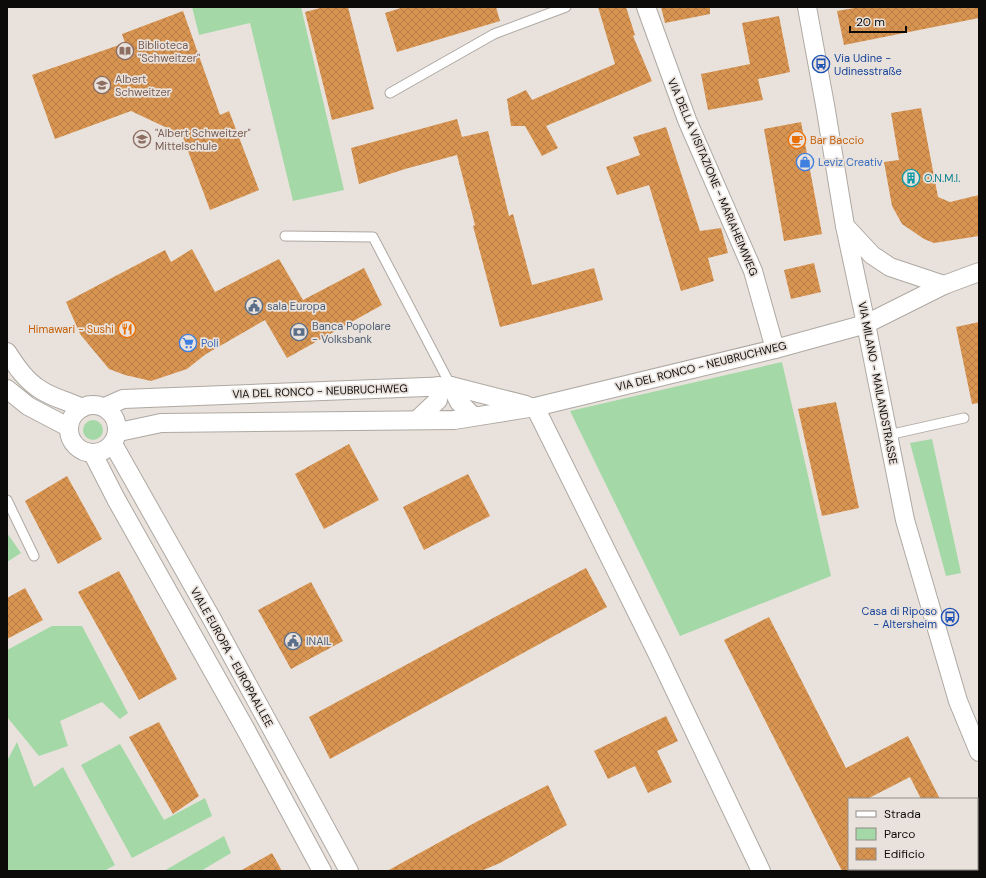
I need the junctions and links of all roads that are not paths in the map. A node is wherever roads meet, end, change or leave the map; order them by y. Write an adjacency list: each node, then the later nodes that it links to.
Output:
1 (566, 7): 4 (lane)
2 (646, 7): 10 (street, VIA DELLA VISITAZIONE - MARIAHEIMWEG)
3 (807, 7): 5 (street, VIA MILANO - MAILANDSTRASSE)
4 (390, 93)
5 (845, 226): 8 (street); 9 (street, VIA MILANO - MAILANDSTRASSE)
6 (286, 236): 12 (lane)
7 (979, 272): 8 (street, VIA DEL RONCO - NEUBRUCHWEG)
8 (944, 285): 9 (street, VIA DEL RONCO - NEUBRUCHWEG)
9 (866, 324): 10 (street, VIA DEL RONCO - NEUBRUCHWEG); 21 (street, VIA MILANO - MAILANDSTRASSE)
10 (775, 349): 15 (street, VIA DEL RONCO - NEUBRUCHWEG)
11 (7, 352): 16 (street)
12 (445, 386): 14 (street, VIA DEL RONCO - NEUBRUCHWEG); 15 (street, VIA DEL RONCO - NEUBRUCHWEG); 17 (street); 19 (street)
13 (7, 389): 20 (street)
14 (105, 407): 16 (street); 22 (street, VIALE EUROPA - EUROPAALLEE)
15 (535, 407): 17 (street, VIA DEL RONCO - NEUBRUCHWEG); 29 (street)
16 (82, 408): 20 (street)
17 (473, 416): 19 (street, VIA DEL RONCO - NEUBRUCHWEG)
18 (964, 418): 21 (lane)
19 (418, 419): 22 (street, VIA DEL RONCO - NEUBRUCHWEG)
20 (68, 427): 23 (street)
21 (888, 435): 26 (street, VIA MILANO - MAILANDSTRASSE)
22 (116, 438): 23 (street); 28 (street, VIALE EUROPA - EUROPAALLEE)
23 (93, 454): 27 (street)
24 (7, 500): 25 (lane)
25 (34, 556)
26 (979, 752)
27 (322, 871)
28 (349, 871)
29 (761, 871)

